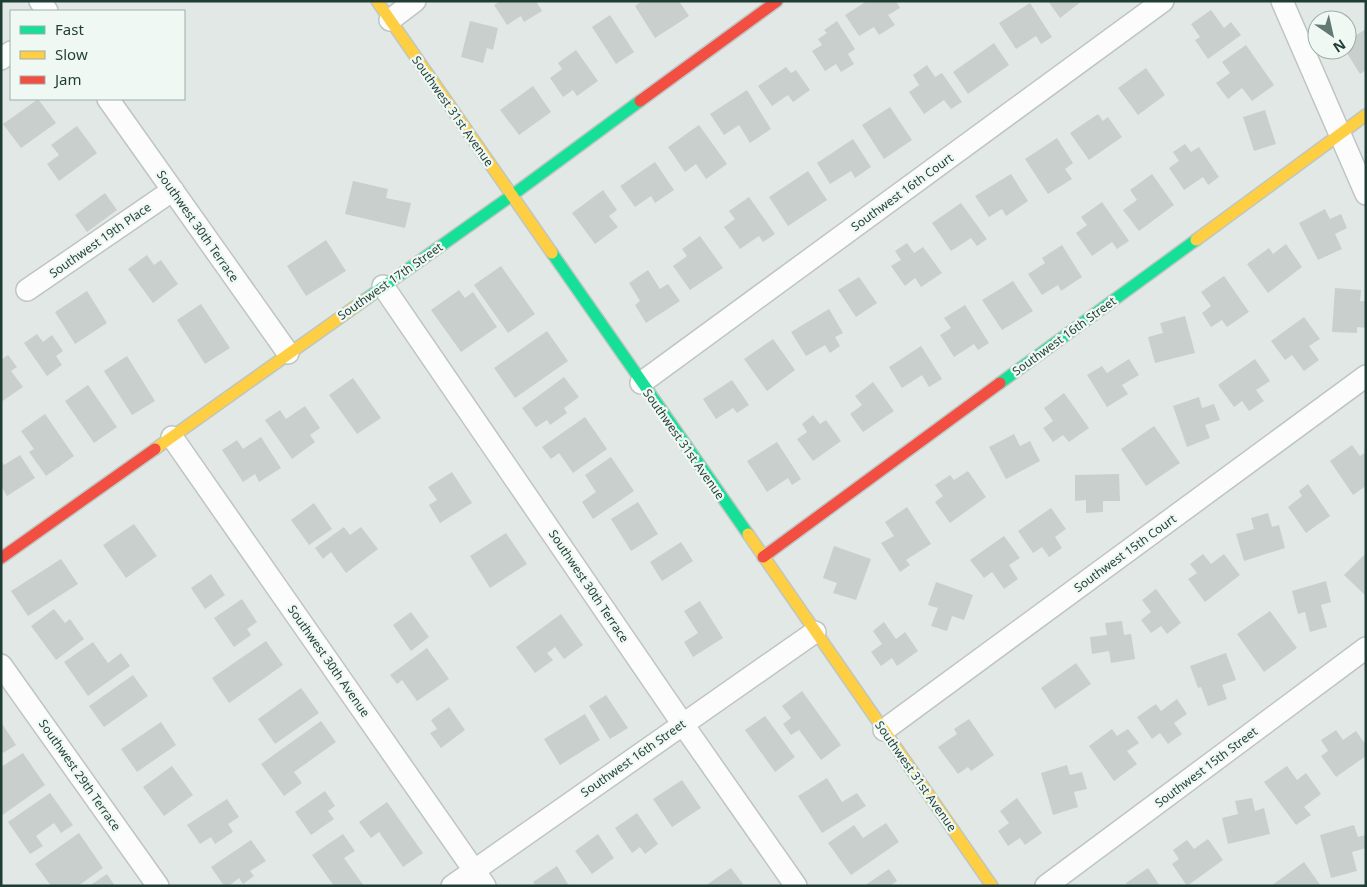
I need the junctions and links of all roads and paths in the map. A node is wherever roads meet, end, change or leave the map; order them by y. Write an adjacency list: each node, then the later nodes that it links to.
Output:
1 (377, 1): 6 (street, Southwest 31st Avenue)
2 (415, 1): 6 (street)
3 (777, 1): 12 (street, Southwest 17th Street)
4 (1164, 1): 17 (street, Southwest 16th Court)
5 (1282, 1): 9 (street)
6 (390, 20): 12 (street, Southwest 31st Avenue)
7 (109, 100): 10 (street, Southwest 30th Terrace)
8 (1366, 115): 9 (street, Southwest 16th Street)
9 (1339, 135): 11 (street); 19 (street, Southwest 16th Street)
10 (173, 190): 14 (street, Southwest 19th Place); 15 (street, Southwest 30th Terrace)
11 (1366, 194)
12 (511, 196): 13 (street, Southwest 17th Street); 17 (street, Southwest 31st Avenue)
13 (383, 286): 15 (street, Southwest 17th Street); 24 (street, Southwest 30th Terrace)
14 (27, 290)
15 (288, 353): 18 (street, Southwest 17th Street)
16 (1366, 376): 25 (street, Southwest 15th Court)
17 (641, 383): 19 (street, Southwest 31st Avenue)
18 (172, 437): 20 (street, Southwest 17th Street); 26 (street, Southwest 30th Avenue)
19 (763, 557): 21 (street, Southwest 31st Avenue)
20 (1, 558)
21 (815, 632): 24 (street, Southwest 16th Street); 25 (street, Southwest 31st Avenue)
22 (1366, 648): 31 (street, Southwest 15th Street)
23 (1, 665): 27 (street, Southwest 29th Terrace)
24 (682, 723): 26 (street, Southwest 16th Street); 29 (street, Southwest 30th Terrace)
25 (884, 730): 30 (street, Southwest 31st Avenue)
26 (480, 878): 28 (street, Southwest 16th Street)
27 (158, 886)
28 (452, 886)
29 (796, 886)
30 (992, 886)
31 (1046, 886)

